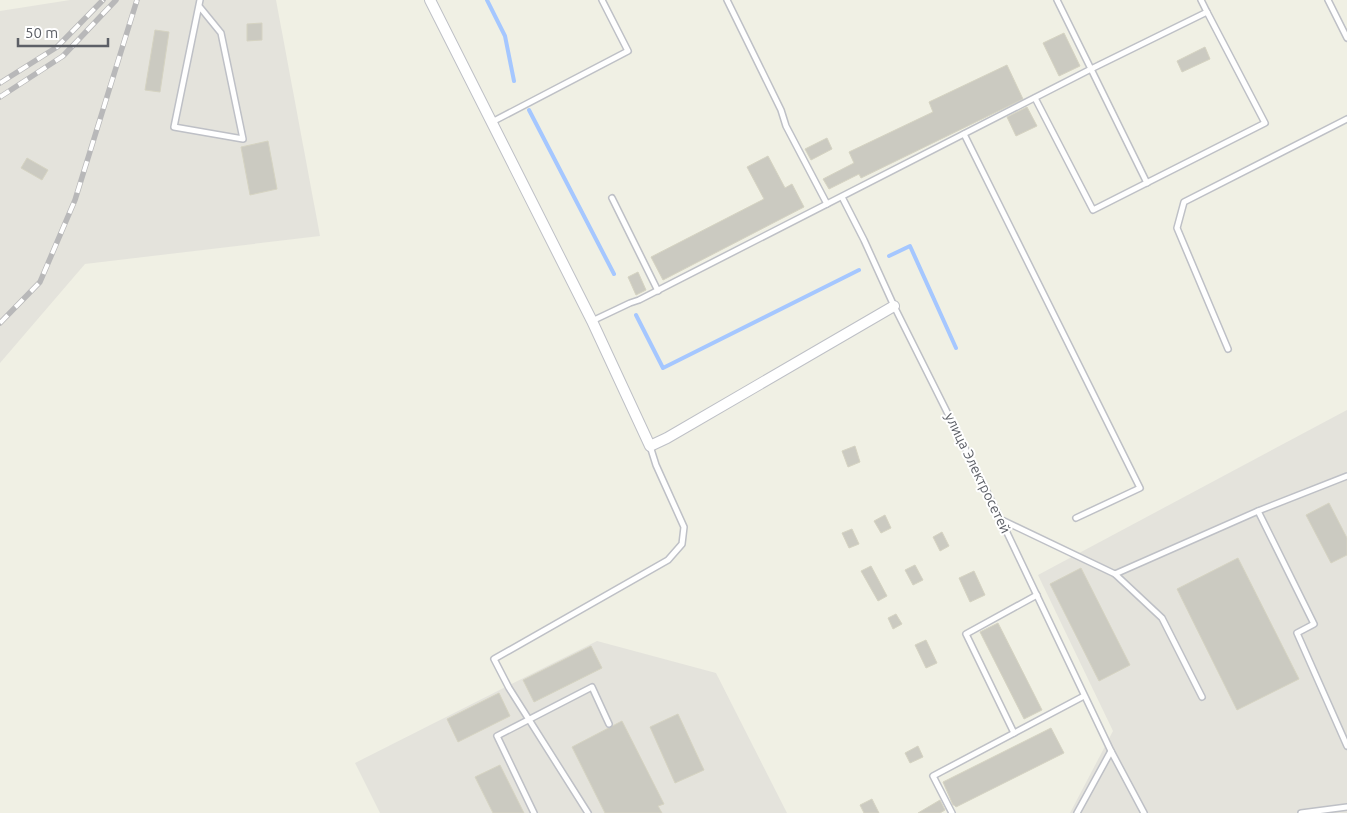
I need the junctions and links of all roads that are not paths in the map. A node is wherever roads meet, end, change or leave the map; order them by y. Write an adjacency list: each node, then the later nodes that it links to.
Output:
1 (430, 0): 13 (street)
2 (602, 0): 13 (lane)
3 (727, 0): 18 (lane)
4 (1057, 0): 10 (lane)
5 (1201, 0): 8 (lane)
6 (1328, 0): 9 (lane)
7 (200, 3): 7 (lane)
8 (1207, 12): 10 (lane); 15 (lane)
9 (1347, 38)
10 (1091, 69): 11 (lane); 15 (lane)
11 (1035, 98): 14 (lane); 15 (lane)
12 (1347, 120): 22 (lane)
13 (492, 122): 21 (street)
14 (964, 134): 16 (lane); 26 (lane)
15 (1147, 183)
16 (842, 197): 18 (lane); 20 (lane, улица Электросетей)
17 (612, 198): 19 (lane)
18 (827, 204): 19 (lane)
19 (658, 291): 21 (lane)
20 (894, 306): 23 (street); 27 (lane, улица Электросетей)
21 (592, 322): 23 (street)
22 (1228, 349)
23 (650, 446): 32 (lane)
24 (1347, 476): 25 (lane)
25 (1258, 511): 28 (lane); 35 (lane)
26 (1076, 518)
27 (1001, 520): 28 (lane); 29 (lane, улица Электросетей)
28 (1116, 574): 31 (lane)
29 (1037, 595): 30 (lane, улица Электросетей); 34 (lane)
30 (1084, 696): 34 (lane); 36 (lane, улица Электросетей)
31 (1202, 697)
32 (529, 720): 33 (lane); 39 (lane); 40 (lane)
33 (609, 724)
34 (1014, 733): 41 (lane)
35 (1347, 746)
36 (1111, 751): 42 (lane); 43 (lane, улица Электросетей)
37 (1347, 807): 38 (lane)
38 (1312, 812): 44 (lane)
39 (534, 813)
40 (588, 813)
41 (952, 813)
42 (1077, 813)
43 (1144, 813)
44 (1301, 813)

